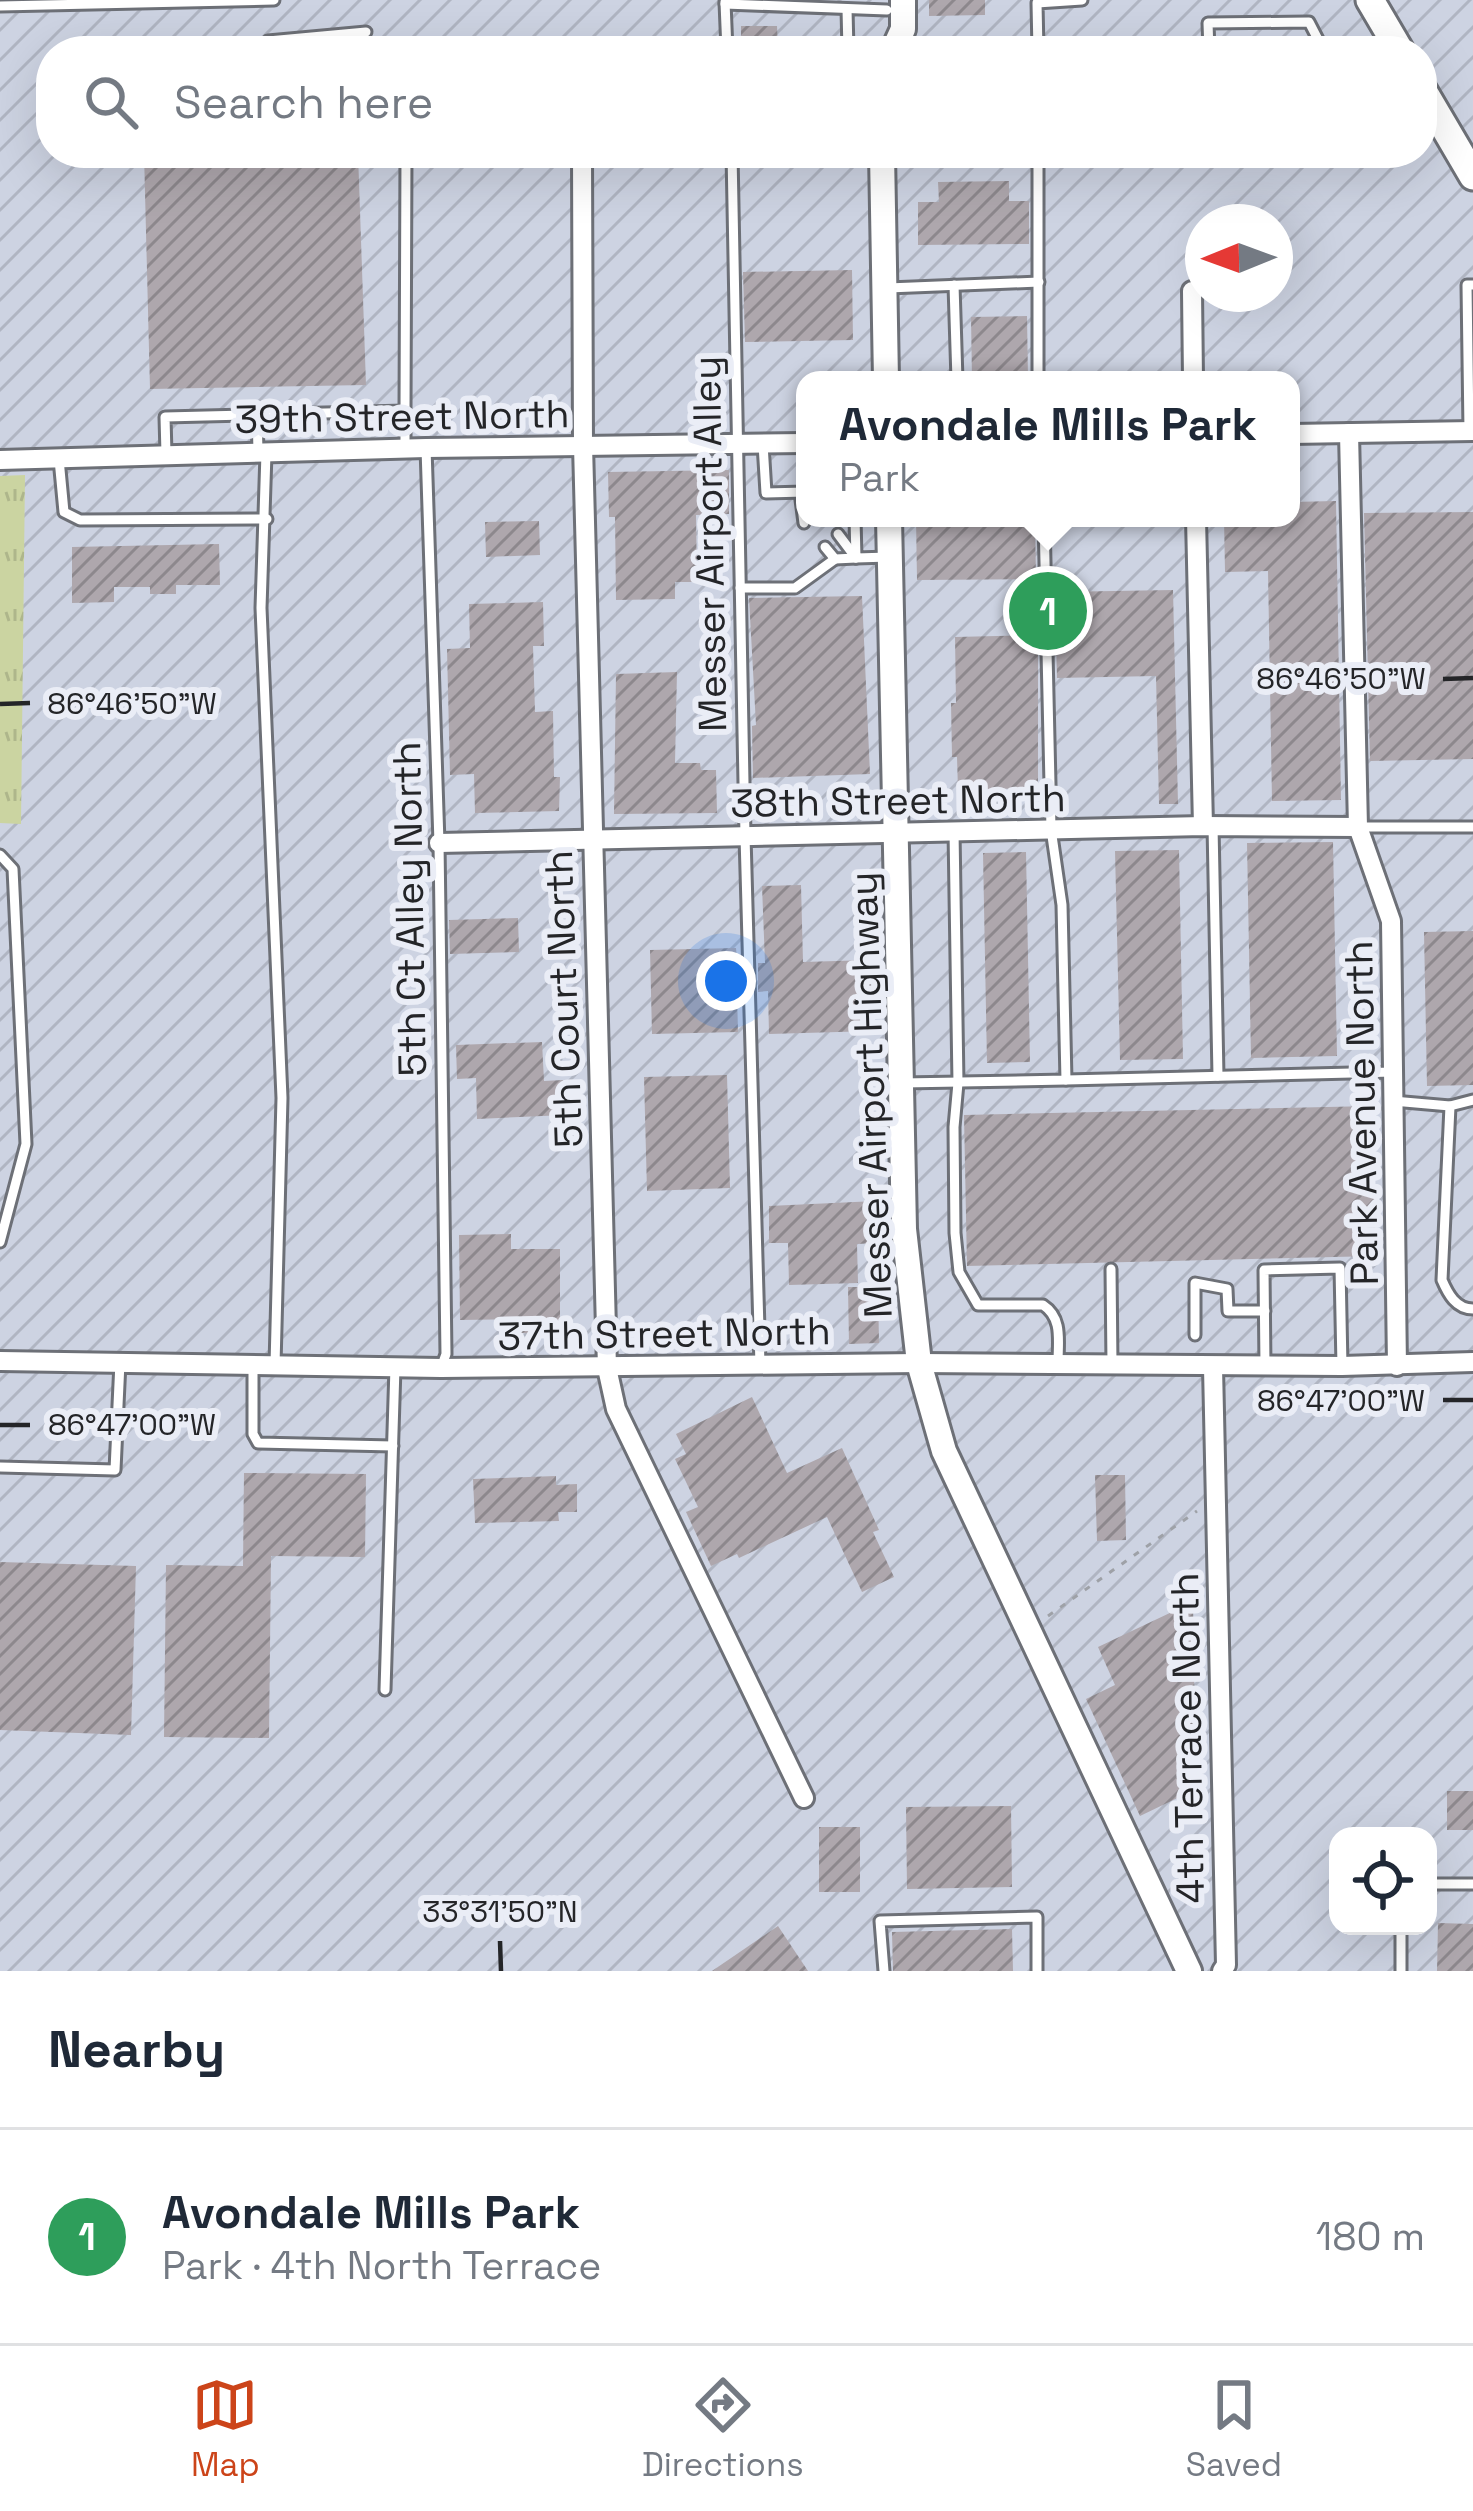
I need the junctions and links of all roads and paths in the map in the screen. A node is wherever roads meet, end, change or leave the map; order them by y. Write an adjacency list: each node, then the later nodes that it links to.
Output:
1 (274, 0): 4 (lane)
2 (1082, 0): 14 (lane)
3 (1370, 0): 17 (main road)
4 (102, 2): 7 (lane)
5 (725, 2): 8 (lane); 11 (lane)
6 (892, 3): 8 (lane); 13 (main road)
7 (0, 6)
8 (847, 9): 12 (lane)
9 (366, 32): 10 (lane)
10 (322, 36)
11 (726, 36)
12 (848, 36)
13 (899, 36)
14 (1038, 36)
15 (1208, 36): 16 (lane)
16 (1316, 36)
17 (1391, 36)
18 (1437, 108): 19 (main road)
19 (1464, 141): 25 (main road)
20 (406, 168): 35 (lane, 5th Ct Alley North)
21 (582, 168): 43 (street, 5th Court North)
22 (732, 168): 41 (lane, Messer Airport Alley)
23 (882, 168): 29 (main road)
24 (1038, 168): 26 (lane)
25 (1473, 176)
26 (1039, 282): 27 (lane); 33 (lane)
27 (954, 285): 29 (lane); 32 (lane)
28 (1473, 285): 37 (lane)
29 (884, 288): 31 (main road)
30 (1192, 312): 34 (street)
31 (886, 371)
32 (957, 371)
33 (1038, 371)
34 (1193, 371)
35 (405, 411): 36 (lane); 44 (lane, 5th Ct Alley North)
36 (257, 415): 45 (lane); 46 (lane)
37 (1471, 431): 38 (street)
38 (1349, 433): 39 (street); 62 (street, Park Avenue North)
39 (1300, 434)
40 (796, 443): 42 (street, 39th Street North)
41 (736, 444): 42 (street, 39th Street North); 43 (street, 39th Street North); 60 (lane, Messer Airport Alley)
42 (763, 444): 49 (lane)
43 (583, 445): 44 (street, 39th Street North); 68 (street, 5th Court North)
44 (416, 448): 45 (street, 39th Street North); 69 (lane, 5th Ct Alley North)
45 (262, 453): 46 (street, 39th Street North); 50 (lane)
46 (166, 454): 47 (street, 39th Street North)
47 (58, 459): 48 (street, 39th Street North); 50 (lane)
48 (0, 460)
49 (796, 494)
50 (266, 519): 91 (lane)
51 (855, 527): 58 (lane)
52 (889, 527): 57 (main road, Messer Airport Highway)
53 (1044, 527): 64 (lane)
54 (1196, 527): 61 (street)
55 (838, 534): 58 (lane)
56 (825, 547): 59 (lane)
57 (890, 557): 58 (lane); 66 (main road, Messer Airport Highway)
58 (856, 558): 59 (lane)
59 (835, 559): 60 (lane)
60 (740, 588): 67 (lane, Messer Airport Alley)
61 (1208, 826): 62 (street, 38th Street North); 64 (street, 38th Street North); 72 (lane)
62 (1358, 827): 63 (lane); 71 (street, Park Avenue North)
63 (1473, 827)
64 (1051, 830): 65 (street, 38th Street North); 73 (lane)
65 (953, 831): 66 (street, 38th Street North); 75 (lane)
66 (896, 833): 67 (street, 38th Street North); 74 (main road, Messer Airport Highway)
67 (745, 836): 68 (street, 38th Street North); 92 (lane, Messer Airport Alley)
68 (592, 840): 69 (street, 38th Street North); 99 (street, 5th Court North)
69 (440, 843): 98 (lane, 5th Ct Alley North)
70 (0, 855): 79 (lane)
71 (1393, 1072): 72 (lane); 77 (street, Park Avenue North)
72 (1218, 1076): 73 (lane)
73 (1066, 1080): 75 (lane)
74 (901, 1083): 75 (lane); 87 (main road, Messer Airport Highway)
75 (958, 1083): 88 (lane)
76 (1473, 1100): 78 (lane)
77 (1394, 1101): 78 (lane); 96 (street, Park Avenue North)
78 (1450, 1106): 81 (lane)
79 (0, 1242)
80 (1111, 1269): 89 (lane)
81 (1473, 1309)
82 (1265, 1311): 83 (lane); 94 (lane); 95 (lane)
83 (1195, 1335)
84 (0, 1361): 85 (street, 37th Street North)
85 (120, 1362): 90 (street, 37th Street North); 101 (lane)
86 (1473, 1362): 96 (street, 37th Street North)
87 (919, 1363): 88 (street, 37th Street North); 92 (street, 37th Street North); 103 (main road, Messer Airport Highway)
88 (1058, 1363): 89 (street, 37th Street North)
89 (1112, 1364): 93 (street, 37th Street North)
90 (253, 1365): 91 (street, 37th Street North); 100 (lane)
91 (275, 1365): 97 (street, 37th Street North)
92 (760, 1365): 99 (street, 37th Street North)
93 (1213, 1366): 94 (street, 37th Street North); 102 (street, 4th Terrace North)
94 (1265, 1366): 95 (street, 37th Street North)
95 (1342, 1366): 96 (street, 37th Street North)
96 (1397, 1366)
97 (395, 1367): 98 (street, 37th Street North); 100 (lane)
98 (441, 1368): 99 (street, 37th Street North)
99 (607, 1368): 105 (street, 5th Court North)
100 (393, 1446): 104 (lane)
101 (0, 1467)
102 (1215, 1502): 103 (path); 112 (street, 4th Terrace North)
103 (1026, 1625): 111 (main road, Messer Airport Highway)
104 (385, 1690)
105 (804, 1798)
106 (1437, 1884): 107 (lane)
107 (1473, 1885)
108 (1400, 1935): 113 (lane)
109 (884, 1971): 110 (lane)
110 (1037, 1971)
111 (1189, 1971)
112 (1222, 1971)
113 (1402, 1971)

